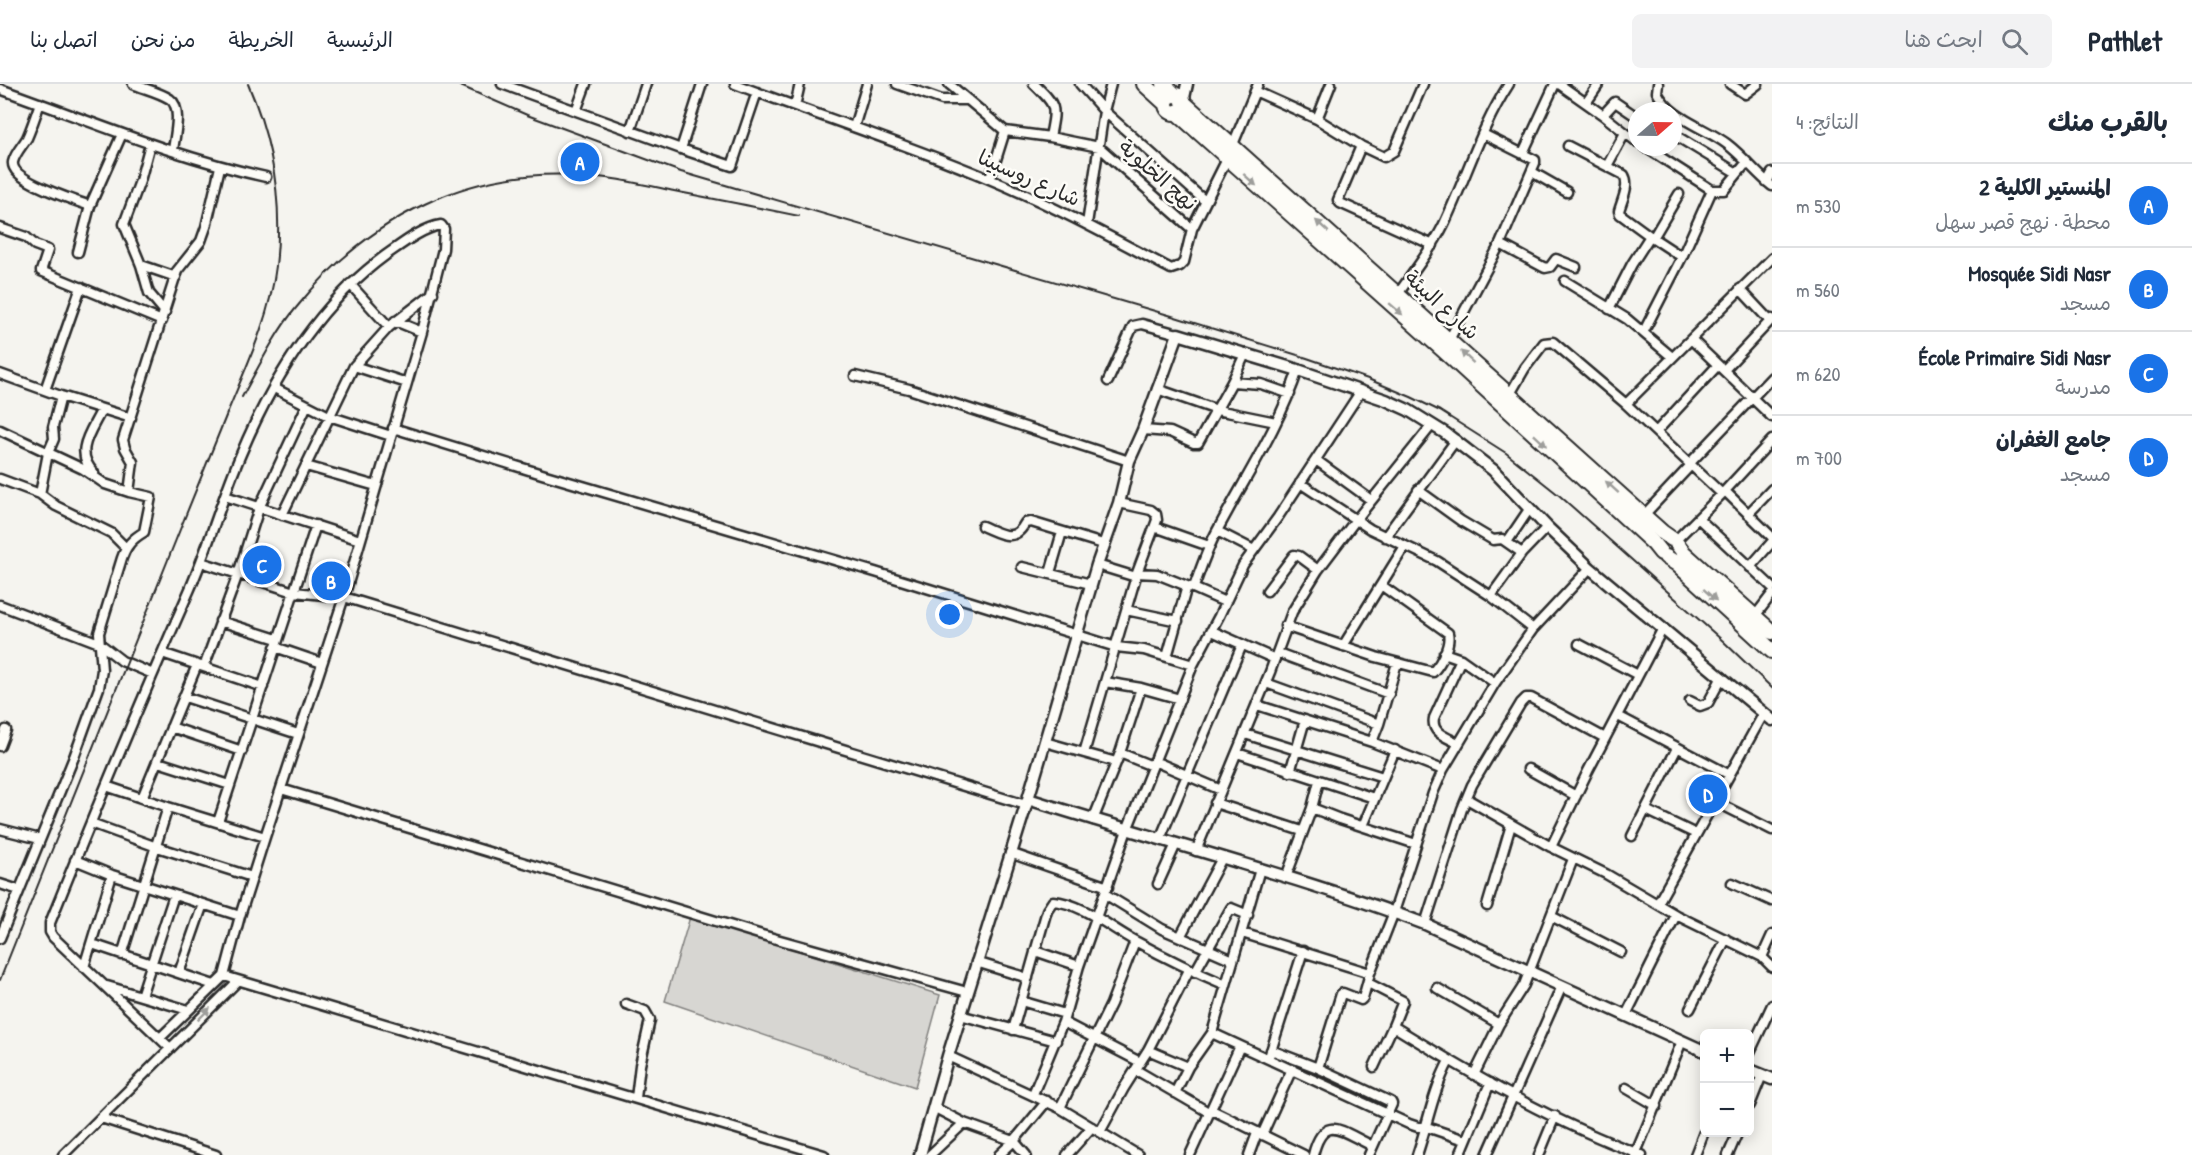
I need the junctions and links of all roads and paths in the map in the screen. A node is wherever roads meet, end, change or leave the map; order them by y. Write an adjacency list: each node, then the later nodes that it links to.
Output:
1 (133, 84): 52 (street)
2 (502, 84): 24 (street)
3 (586, 84): 33 (street)
4 (646, 84): 39 (street)
5 (702, 84): 51 (street)
6 (735, 84): 27 (street, شارع روسبينا)
7 (800, 84): 32 (street)
8 (867, 84): 38 (street)
9 (897, 84): 29 (street)
10 (949, 84): 29 (street)
11 (1034, 84): 45 (street)
12 (1080, 84): 34 (street)
13 (1112, 84): 34 (street)
14 (1144, 84): 28 (main road, شارع البيئة)
15 (1164, 84): 28 (main road, شارع البيئة)
16 (1331, 84): 37 (street)
17 (1423, 84): 48 (street)
18 (1509, 84): 43 (street)
19 (1557, 84): 31 (street); 54 (street)
20 (1599, 84): 31 (street)
21 (1658, 84): 56 (street)
22 (1730, 84): 23 (street)
23 (1758, 84)
24 (524, 88): 33 (street)
25 (1257, 88): 37 (street); 53 (street, شارع روسبينا)
26 (0, 89): 30 (street)
27 (758, 92): 32 (street, شارع روسبينا); 51 (street)
28 (1178, 97): 53 (main road, شارع البيئة)
29 (968, 100): 40 (street)
30 (40, 103): 42 (street); 69 (street)
31 (1586, 103): 36 (street)
32 (795, 106): 38 (street, شارع روسبينا)
33 (576, 111): 39 (street)
34 (1104, 111): 50 (street); 68 (street)
35 (1628, 111): 36 (street)
36 (1603, 115): 41 (street)
37 (1317, 119): 48 (street)
38 (854, 127): 63 (street, شارع روسبينا)
39 (630, 131): 51 (street)
40 (1005, 131): 45 (street); 63 (street)
41 (1625, 133): 44 (street); 57 (street)
42 (122, 134): 47 (street); 69 (street)
43 (1483, 134): 54 (street); 75 (street)
44 (1628, 135)
45 (1050, 137): 50 (street)
46 (1682, 140): 60 (street)
47 (150, 144): 52 (street); 79 (street)
48 (1361, 146): 75 (street)
49 (1568, 146): 57 (street)
50 (1099, 147): 70 (street); 72 (street, نهج الخلوية)
51 (681, 149)
52 (173, 151): 58 (street)
53 (1230, 153): 68 (street, شارع روسبينا); 87 (main road, شارع البيئة, one-way to 53); 173 (main road, شارع البيئة, one-way to 173)
54 (1523, 153): 59 (street)
55 (1659, 156): 65 (street)
56 (1747, 162): 60 (street); 64 (street)
57 (1606, 166): 73 (street)
58 (220, 167): 62 (street); 81 (street)
59 (1532, 172): 66 (street); 74 (street)
60 (1737, 174): 65 (street)
61 (1772, 174): 64 (street)
62 (266, 177)
63 (990, 179): 70 (street, شارع روسبينا)
64 (1769, 184)
65 (1712, 190): 77 (street)
66 (1567, 192)
67 (1679, 194): 73 (street)
68 (1205, 201): 72 (street, شارع روسبينا)
69 (90, 206): 76 (street)
70 (1087, 224): 72 (street, شارع روسبينا)
71 (0, 228): 84 (street)
72 (1192, 229)
73 (1651, 237): 77 (street); 88 (street)
74 (1500, 244): 80 (street); 96 (street)
75 (1433, 245): 87 (street)
76 (78, 252)
77 (1682, 257): 92 (street)
78 (1772, 258): 85 (street)
79 (141, 265): 81 (street); 89 (street)
80 (1576, 267)
81 (176, 277): 89 (street)
82 (1565, 281): 88 (street)
83 (350, 284): 86 (street); 91 (street); 108 (street)
84 (81, 287): 89 (street); 110 (street)
85 (1740, 289): 90 (street); 95 (street)
86 (433, 293): 91 (street); 93 (street)
87 (1398, 294): 96 (main road, شارع البيئة)
88 (1609, 309): 92 (street)
89 (164, 316): 122 (street)
90 (1771, 320): 100 (street)
91 (392, 324): 93 (street); 99 (street)
92 (1644, 331): 98 (street)
93 (422, 332): 107 (street)
94 (1178, 334): 97 (street); 105 (street); 109 (street)
95 (1691, 339): 98 (street); 100 (street)
96 (1449, 340): 113 (main road, شارع البيئة, one-way to 96)
97 (1245, 354): 101 (street); 106 (street)
98 (1672, 357): 116 (street)
99 (354, 366): 107 (street); 120 (street)
100 (1721, 368): 115 (street); 128 (street)
101 (1298, 370): 111 (street); 112 (street)
102 (0, 374): 110 (street)
103 (855, 376): 133 (street)
104 (1772, 377): 115 (street)
105 (1108, 381)
106 (1232, 382): 112 (street); 119 (street)
107 (407, 383): 127 (street)
108 (274, 388): 117 (street); 145 (street)
109 (1157, 389): 119 (street); 126 (street)
110 (45, 390): 114 (street)
111 (1361, 391): 124 (street); 132 (street)
112 (1290, 394): 123 (street)
113 (1509, 394): 116 (street); 152 (main road, شارع البيئة, one-way to 113)
114 (60, 396): 118 (street); 131 (street)
115 (1752, 399): 121 (street); 134 (street)
116 (1626, 404): 128 (street)
117 (307, 405): 120 (street); 148 (street)
118 (102, 409): 122 (street); 137 (street)
119 (1217, 410): 123 (street); 126 (street)
120 (329, 416): 127 (street); 135 (street)
121 (1772, 417)
122 (131, 418): 142 (street)
123 (1276, 422): 159 (street)
124 (1432, 425): 129 (street); 146 (street)
125 (0, 430): 131 (street)
126 (1143, 430): 133 (street)
127 (392, 432): 139 (street); 204 (street)
128 (1656, 432): 134 (street)
129 (1456, 440): 141 (street); 149 (street)
130 (1772, 440): 143 (street)
131 (48, 453): 137 (street); 144 (street)
132 (1316, 460): 138 (street); 146 (street)
133 (1129, 461): 147 (street)
134 (1690, 464): 143 (street); 152 (street)
135 (306, 466): 139 (street); 151 (street)
136 (0, 479): 144 (street)
137 (99, 479): 142 (street)
138 (1300, 483): 154 (street); 171 (street)
139 (376, 486): 163 (street)
140 (1772, 489): 150 (street)
141 (1418, 490): 161 (street); 165 (street)
142 (129, 492): 170 (street)
143 (1723, 493): 150 (street); 153 (street)
144 (40, 494): 170 (street)
145 (225, 496): 148 (street); 174 (street)
146 (1371, 500): 154 (street)
147 (1119, 503): 158 (street); 167 (street)
148 (259, 508): 151 (street); 181 (street)
149 (1530, 508): 157 (street); 165 (street)
150 (1748, 514): 162 (street)
151 (282, 515): 155 (street)
152 (1644, 515): 164 (main road, شارع البيئة)
153 (1698, 518): 164 (street); 177 (street)
154 (1355, 521): 161 (street); 179 (street)
155 (316, 525): 163 (street); 188 (street)
156 (982, 526): 160 (street)
157 (1547, 527): 172 (street); 178 (street)
158 (1155, 528): 168 (street); 182 (street)
159 (1217, 531): 168 (street); 171 (street)
160 (1062, 532): 167 (street); 180 (street)
161 (1385, 537): 169 (street)
162 (1772, 537)
163 (360, 540): 190 (street)
164 (1674, 541): 173 (main road); 195 (main road, شارع البيئة)
165 (1507, 542): 172 (street)
166 (1772, 542): 177 (street)
167 (1103, 544): 175 (street)
168 (1209, 546): 185 (street)
169 (1405, 546): 184 (street); 191 (street)
170 (126, 548): 205 (street)
171 (1254, 550): 192 (street)
172 (1522, 553): 191 (street)
173 (1663, 555): 195 (main road, شارع البيئة, one-way to 195)
174 (201, 562): 181 (street); 212 (street)
175 (1096, 565): 182 (street); 183 (street)
176 (1022, 567): 180 (street)
177 (1750, 567): 186 (street)
178 (1590, 568): 200 (street); 201 (street)
179 (1318, 570): 187 (street); 199 (street)
180 (1050, 573): 183 (street)
181 (238, 574): 188 (street); 196 (street)
182 (1137, 575): 185 (street); 194 (street)
183 (1091, 584): 204 (street)
184 (1381, 585): 210 (street); 213 (street)
185 (1190, 587): 192 (street); 197 (street)
186 (1772, 587)
187 (1266, 591)
188 (294, 592): 190 (street); 206 (street)
189 (1772, 594): 198 (street)
190 (344, 597): 217 (street); 274 (street)
191 (1491, 597): 201 (street)
192 (1225, 602): 202 (street)
193 (0, 605): 205 (street)
194 (1126, 610): 197 (street); 209 (street)
195 (1738, 610): 198 (main road, شارع البيئة)
196 (220, 621): 206 (street); 220 (street)
197 (1178, 621): 215 (street)
198 (1750, 622): 203 (main road, شارع البيئة); 211 (main road, شارع البيئة)
199 (1286, 626): 210 (street); 214 (street)
200 (1663, 628): 222 (street); 223 (street)
201 (1533, 629): 226 (street)
202 (1212, 631): 208 (street); 219 (street)
203 (1772, 632)
204 (1077, 633): 209 (street); 244 (street)
205 (99, 643): 221 (street); 291 (street)
206 (276, 643): 217 (street); 227 (street)
207 (1579, 644): 222 (street)
208 (1242, 645): 214 (street); 262 (street)
209 (1116, 646): 215 (street); 224 (street)
210 (1343, 646): 218 (street)
211 (1772, 651)
212 (162, 653): 220 (street); 221 (street)
213 (1444, 653): 216 (street); 218 (street)
214 (1276, 656): 225 (street); 229 (street)
215 (1167, 657): 219 (street)
216 (1461, 659): 226 (street); 246 (street)
217 (322, 663): 241 (street)
218 (1397, 663): 229 (street)
219 (1193, 665): 231 (street)
220 (201, 666): 227 (street); 230 (street)
221 (153, 674): 266 (street)
222 (1638, 675): 234 (street)
223 (1722, 677): 232 (street); 235 (street)
224 (1105, 682): 228 (street); 252 (street)
225 (1266, 683): 233 (street); 238 (street)
226 (1495, 683): 246 (street)
227 (263, 687): 236 (street)
228 (1141, 688): 231 (street); 253 (street)
229 (1389, 694): 238 (street)
230 (185, 697): 236 (street); 239 (street)
231 (1180, 699): 257 (street)
232 (1690, 701)
233 (1257, 705): 237 (street); 242 (street)
234 (1618, 716): 243 (street); 248 (street)
235 (1768, 716): 261 (street)
236 (252, 720): 241 (street); 250 (street)
237 (1305, 720): 245 (street); 251 (street)
238 (1380, 724): 245 (street)
239 (171, 727): 250 (street); 255 (street)
240 (6, 730): 247 (street)
241 (298, 734): 267 (street)
242 (1245, 734): 251 (street); 254 (street)
243 (1605, 738): 269 (street); 272 (street)
244 (1044, 742): 252 (street); 274 (street)
245 (1372, 742): 249 (street)
246 (1458, 743): 259 (street)
247 (0, 746)
248 (1677, 748): 261 (street); 278 (street)
249 (1395, 750): 259 (street); 263 (street)
250 (242, 751): 265 (street)
251 (1296, 751): 260 (street); 263 (street)
252 (1084, 753): 256 (street)
253 (1120, 753): 256 (street); 257 (street)
254 (1237, 753): 260 (street); 268 (street)
255 (158, 762): 265 (street); 270 (street)
256 (1116, 762): 279 (street)
257 (1153, 764): 262 (street); 285 (street)
258 (1528, 769): 269 (street)
259 (1443, 770): 294 (street)
260 (1290, 771): 264 (street)
261 (1728, 774): 273 (street)
262 (1187, 776): 268 (street); 292 (street)
263 (1383, 777): 271 (street)
264 (1319, 781): 271 (street); 277 (street)
265 (230, 785): 280 (street)
266 (106, 786): 270 (street); 281 (street)
267 (281, 789): 290 (street); 356 (street)
268 (1221, 790): 275 (street)
269 (1576, 796): 296 (street)
270 (142, 798): 276 (street)
271 (1374, 798): 283 (street)
272 (1467, 799): 282 (street); 323 (street)
273 (1714, 801): 286 (street); 288 (street)
274 (1027, 802): 279 (street); 298 (street)
275 (1215, 803): 287 (street); 297 (street)
276 (168, 807): 280 (street); 295 (street)
277 (1312, 808): 283 (street); 287 (street)
278 (1646, 810): 288 (street); 289 (street)
279 (1093, 820): 285 (street)
280 (218, 822): 290 (street)
281 (90, 823): 295 (street); 301 (street)
282 (1511, 825): 296 (street); 316 (street)
283 (1364, 826): 294 (street)
284 (0, 829): 291 (street)
285 (1127, 830): 292 (street); 311 (street)
286 (1772, 830)
287 (1302, 831): 305 (street)
288 (1696, 834): 314 (street)
289 (1632, 836)
290 (265, 837): 304 (street)
291 (40, 839): 310 (street)
292 (1160, 839): 293 (street)
293 (1176, 844): 297 (street); 308 (street)
294 (1416, 844): 317 (street)
295 (154, 846): 304 (street); 309 (street)
296 (1551, 848): 300 (street)
297 (1196, 851): 299 (street)
298 (1010, 852): 311 (street); 338 (street)
299 (1222, 858): 302 (street); 326 (street)
300 (1573, 859): 314 (street); 322 (street)
301 (75, 860): 303 (street); 341 (street)
302 (1260, 869): 305 (street); 318 (street)
303 (112, 875): 309 (street); 330 (street)
304 (252, 877): 320 (street)
305 (1286, 877): 317 (street)
306 (1732, 883): 313 (street)
307 (0, 884): 310 (street)
308 (1158, 884)
309 (144, 885): 312 (street); 335 (street)
310 (19, 890): 327 (street)
311 (1107, 890): 321 (street); 326 (street)
312 (174, 895): 315 (street); 339 (street)
313 (1772, 901)
314 (1658, 903): 319 (street)
315 (203, 904): 320 (street); 345 (street)
316 (1487, 906)
317 (1394, 912): 323 (street); 346 (street)
318 (1248, 915): 324 (street); 331 (street)
319 (1676, 915): 328 (street); 364 (street)
320 (240, 916): 347 (street)
321 (1095, 916): 329 (street); 332 (street); 340 (street)
322 (1551, 916): 334 (street); 343 (street)
323 (1425, 924): 343 (street)
324 (1242, 933): 333 (street); 337 (street)
325 (1772, 934): 336 (street)
326 (1180, 936): 331 (street)
327 (0, 938)
328 (1726, 939): 336 (street); 361 (street)
329 (1134, 941): 344 (street); 370 (street)
330 (92, 944): 335 (street); 341 (street)
331 (1208, 950): 337 (street); 344 (street)
332 (1035, 951): 340 (street); 348 (street)
333 (1303, 951): 346 (street); 379 (street)
334 (1621, 952)
335 (122, 955): 339 (street)
336 (1762, 957): 342 (street)
337 (1233, 960): 352 (street)
338 (976, 962): 348 (street); 356 (street)
339 (150, 964): 345 (street); 357 (street)
340 (1079, 966): 365 (street)
341 (84, 967): 353 (street)
342 (1772, 967)
343 (1528, 970): 354 (street); 366 (street)
344 (1192, 971): 352 (street); 378 (street)
345 (179, 973): 351 (street)
346 (1370, 973): 350 (street)
347 (224, 976): 349 (street); 351 (street)
348 (1028, 978): 358 (street)
349 (238, 981): 376 (street, one-way to 349); 395 (street)
350 (1368, 983): 367 (street); 385 (street)
351 (214, 985): 362 (street)
352 (1226, 985): 369 (street)
353 (104, 986): 357 (street); 371 (street)
354 (1562, 986): 364 (street); 393 (street)
355 (1437, 988): 366 (street)
356 (967, 992): 363 (street)
357 (141, 996): 362 (street)
358 (1021, 1001): 365 (street); 368 (street)
359 (626, 1004): 395 (street)
360 (1772, 1005): 374 (street)
361 (1690, 1009)
362 (188, 1010): 371 (street)
363 (960, 1015): 368 (street); 380 (street)
364 (1626, 1015): 373 (street)
365 (1064, 1018): 370 (street); 372 (street)
366 (1499, 1024): 387 (street)
367 (1393, 1026): 381 (street); 384 (street)
368 (1013, 1030): 372 (street)
369 (1212, 1033): 375 (street); 383 (street)
370 (1094, 1037): 382 (street); 399 (street)
371 (160, 1038): 376 (street)
372 (1056, 1041): 392 (street)
373 (1682, 1041): 377 (street); 397 (street)
374 (1754, 1043)
375 (1240, 1046): 379 (street); 400 (street)
376 (170, 1048): 403 (street)
377 (1700, 1048)
378 (1148, 1050): 382 (street); 383 (street)
379 (1270, 1054): 385 (street); 386 (street)
380 (948, 1056): 392 (street); 398 (street)
381 (1449, 1061): 387 (street); 405 (street)
382 (1138, 1066): 391 (street); 406 (street)
383 (1188, 1067): 391 (street)
384 (1374, 1067)
385 (1318, 1068): 401 (street)
386 (1292, 1069): 401 (street); 407 (street)
387 (1474, 1075): 389 (street)
388 (1767, 1077): 394 (street)
389 (1490, 1083): 393 (street); 410 (street)
390 (1626, 1088): 397 (street)
391 (1175, 1093): 400 (street)
392 (1033, 1094): 396 (street)
393 (1514, 1095): 402 (street); 430 (street)
394 (1754, 1097)
395 (636, 1098): 416 (street)
396 (1047, 1101): 399 (street); 411 (street)
397 (1657, 1106): 413 (street)
398 (933, 1107): 404 (street); 417 (street)
399 (1060, 1108): 406 (street)
400 (1211, 1112): 407 (street); 423 (street)
401 (1387, 1114): 405 (street); 412 (street)
402 (1555, 1116): 413 (street); 431 (street)
403 (101, 1118): 414 (street); 415 (street)
404 (964, 1123): 411 (street); 418 (street)
405 (1427, 1127): 410 (street); 428 (street)
406 (1096, 1129): 421 (street); 422 (street)
407 (1260, 1134): 424 (street); 425 (street)
408 (1702, 1137): 432 (street)
409 (1736, 1137): 433 (street)
410 (1465, 1140): 429 (street)
411 (1014, 1141): 419 (street); 420 (street)
412 (1373, 1146): 426 (street); 427 (street)
413 (1637, 1154)
414 (63, 1155)
415 (216, 1155)
416 (824, 1155)
417 (920, 1155)
418 (930, 1155)
419 (999, 1155)
420 (1026, 1155)
421 (1067, 1155)
422 (1136, 1155)
423 (1190, 1155)
424 (1249, 1155)
425 (1304, 1155)
426 (1313, 1155)
427 (1369, 1155)
428 (1417, 1155)
429 (1460, 1155)
430 (1487, 1155)
431 (1539, 1155)
432 (1695, 1155)
433 (1728, 1155)

